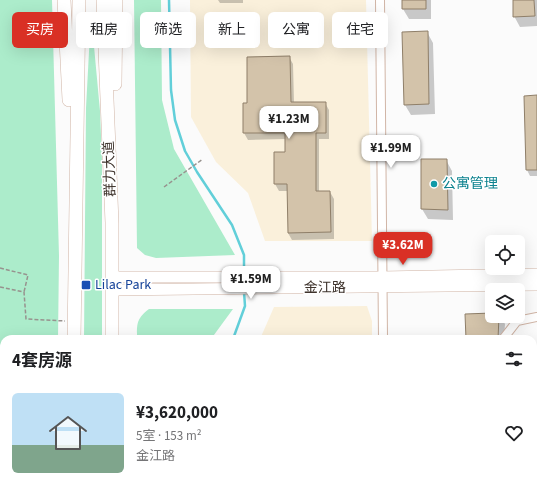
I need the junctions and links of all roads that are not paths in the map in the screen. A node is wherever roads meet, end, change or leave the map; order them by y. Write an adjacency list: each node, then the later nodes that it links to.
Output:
1 (64, 0): 7 (main road)
2 (79, 0): 7 (main road)
3 (102, 0): 6 (main road, 群力大道)
4 (116, 0): 6 (main road)
5 (380, 0): 10 (street)
6 (112, 224): 9 (main road, 群力大道)
7 (75, 230): 15 (main road)
8 (537, 274): 10 (street, 金江路)
9 (112, 277): 11 (street, 金江路); 13 (main road, 群力大道)
10 (382, 282): 11 (street, 金江路); 12 (street, 金江路); 17 (street)
11 (232, 283): 13 (street, 金江路)
12 (537, 285)
13 (112, 290): 16 (main road, 群力大道)
14 (537, 317): 18 (street)
15 (74, 335)
16 (112, 335)
17 (383, 335)
18 (506, 335)

